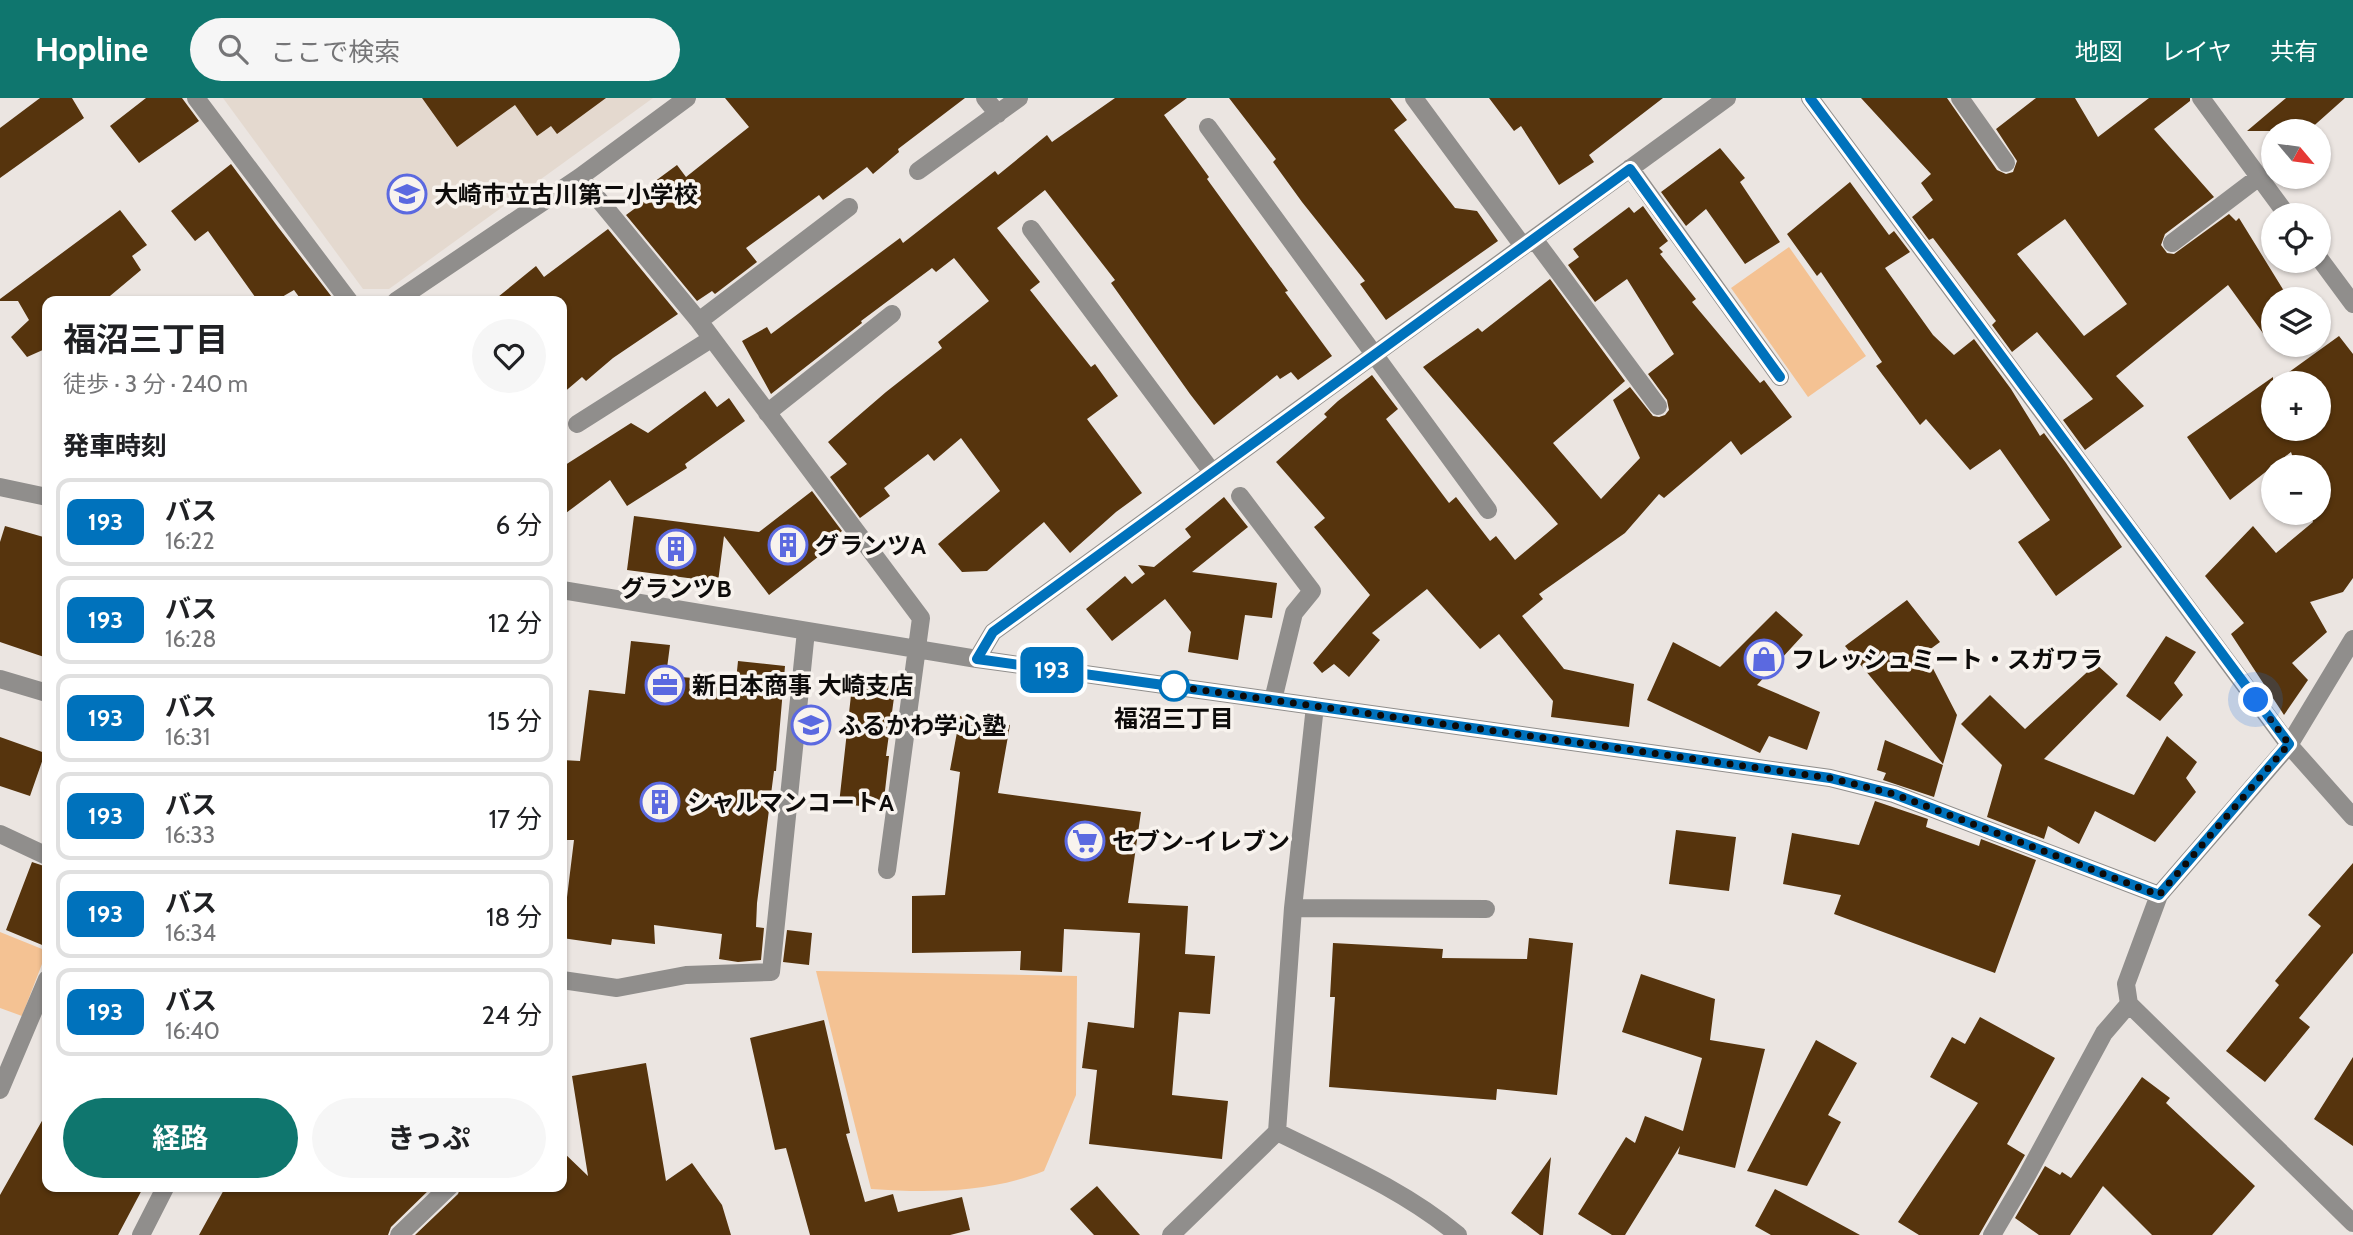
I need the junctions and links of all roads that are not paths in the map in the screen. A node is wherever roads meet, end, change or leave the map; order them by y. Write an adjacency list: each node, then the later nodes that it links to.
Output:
1 (196, 98): 23 (street)
2 (687, 98): 15 (street)
3 (985, 98): 10 (street)
4 (1019, 98): 10 (street)
5 (1414, 98): 20 (street)
6 (1727, 98): 13 (street)
7 (1810, 98): 48 (street)
8 (1960, 98): 12 (street)
9 (2201, 98): 16 (street)
10 (998, 114): 14 (street)
11 (1208, 127): 29 (street)
12 (2006, 163)
13 (1630, 169): 20 (street); 30 (street)
14 (918, 171)
15 (580, 177): 24 (street); 27 (street)
16 (2259, 177): 17 (street); 21 (street)
17 (2278, 203)
18 (849, 207): 27 (street)
19 (1031, 229): 34 (street)
20 (1528, 242): 29 (street); 31 (street)
21 (2172, 243)
22 (2330, 273): 25 (street)
23 (345, 296)
24 (403, 296)
25 (2353, 304)
26 (892, 314): 32 (street)
27 (699, 321): 28 (street)
28 (711, 339): 32 (street); 33 (street)
29 (1373, 355): 34 (street); 38 (street)
30 (1780, 377)
31 (1658, 406)
32 (766, 413): 42 (street)
33 (577, 424)
34 (1212, 472): 43 (street)
35 (0, 487): 36 (street)
36 (42, 496)
37 (1240, 496): 46 (street)
38 (1488, 510)
39 (567, 591): 40 (street)
40 (806, 631): 42 (street); 56 (street)
41 (2353, 639): 48 (street)
42 (916, 649): 43 (street); 52 (street)
43 (977, 659): 46 (street)
44 (0, 679): 45 (street)
45 (42, 692)
46 (1273, 700): 47 (street)
47 (1315, 706): 53 (street); 54 (street)
48 (2289, 744): 49 (street); 53 (street)
49 (2353, 817)
50 (0, 834): 51 (street)
51 (42, 854)
52 (887, 870)
53 (2159, 895): 58 (street)
54 (1293, 908): 55 (street); 60 (street)
55 (1486, 909)
56 (567, 981)
57 (42, 991): 59 (street)
58 (2129, 1003): 63 (street); 68 (street)
59 (0, 1090)
60 (1277, 1132): 66 (street); 67 (street)
61 (163, 1192): 64 (street)
62 (444, 1192): 65 (street)
63 (2353, 1223)
64 (141, 1235)
65 (399, 1235)
66 (1171, 1235)
67 (1458, 1235)
68 (1992, 1235)

